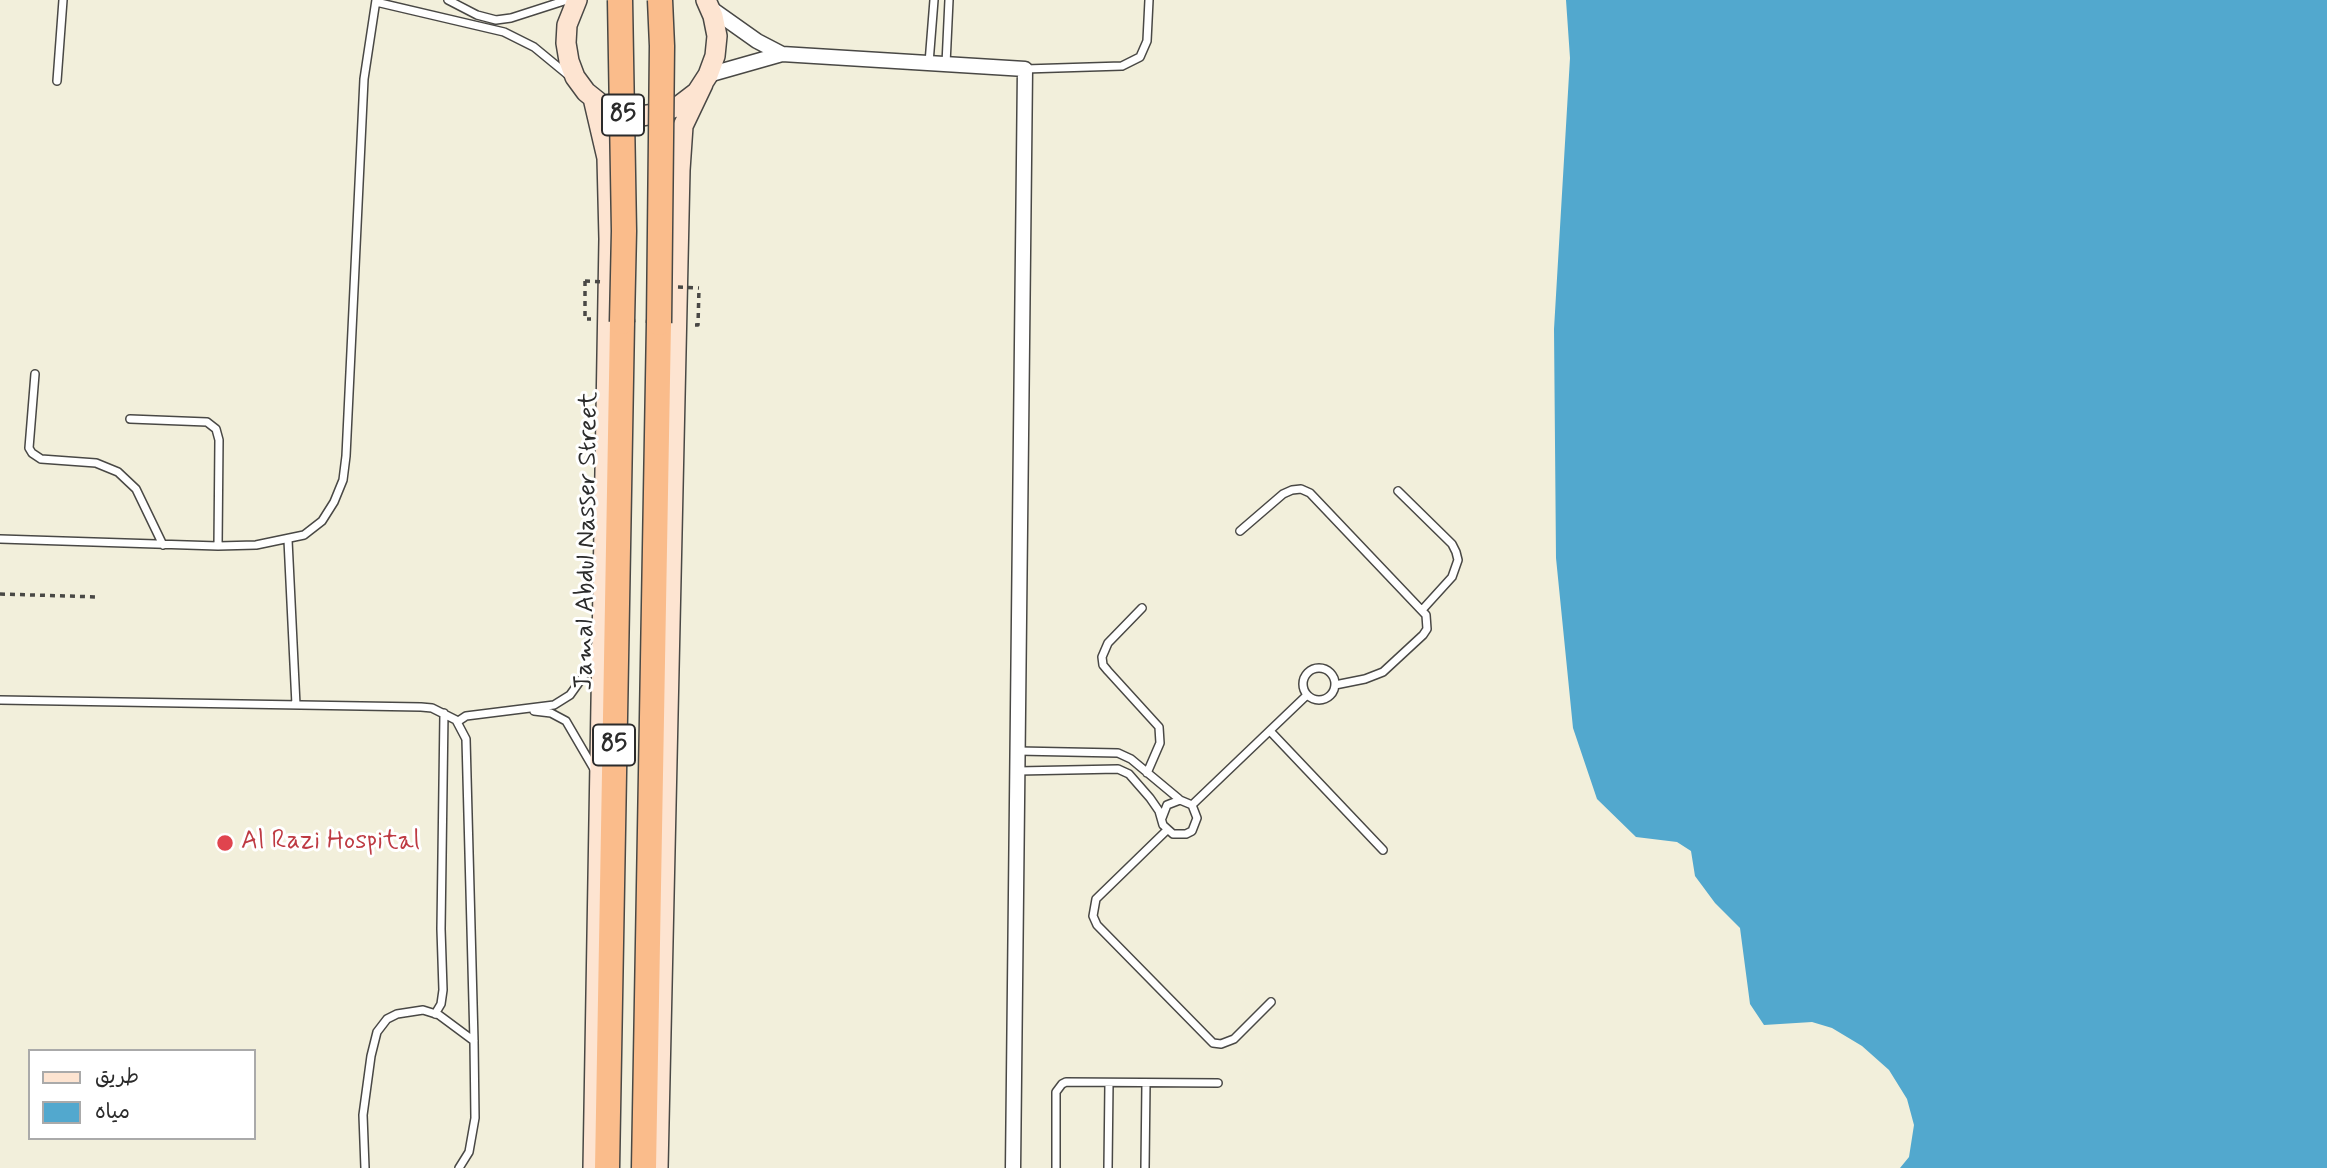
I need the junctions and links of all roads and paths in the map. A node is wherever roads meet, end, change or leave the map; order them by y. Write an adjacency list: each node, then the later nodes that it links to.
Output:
1 (63, 0): 17 (lane)
2 (448, 0): 3 (lane)
3 (567, 0)
4 (577, 0): 18 (main road)
5 (620, 0): 62 (highway, Jamal Abdul Nasser Street / 85, bridge)
6 (660, 0): 63 (highway, 85, bridge)
7 (933, 0): 13 (lane)
8 (949, 0): 14 (lane)
9 (1149, 0): 15 (lane)
10 (376, 1): 18 (lane); 28 (lane)
11 (707, 3): 12 (street); 16 (main road)
12 (782, 54): 13 (street); 16 (street)
13 (929, 63): 14 (street)
14 (946, 64): 15 (street)
15 (1026, 69): 44 (street)
16 (706, 79): 18 (main road); 64 (main road)
17 (57, 81)
18 (587, 91): 35 (main road)
19 (585, 281): 21 (path)
20 (699, 288): 22 (path)
21 (585, 319)
22 (698, 325)
23 (35, 374): 29 (lane)
24 (130, 419): 30 (lane)
25 (1398, 491): 34 (lane)
26 (1240, 531): 34 (lane)
27 (0, 539): 29 (lane)
28 (288, 540): 30 (lane); 39 (lane)
29 (163, 544): 30 (lane)
30 (218, 547)
31 (0, 594): 32 (path)
32 (99, 597)
33 (1142, 608): 46 (lane)
34 (1422, 610): 36 (lane)
35 (603, 627): 40 (lane); 47 (main road)
36 (1335, 685): 37 (lane); 37 (lane)
37 (1307, 695): 43 (lane)
38 (0, 701): 39 (lane)
39 (296, 705): 41 (lane)
40 (526, 710): 42 (lane); 47 (lane)
41 (444, 713): 42 (lane); 54 (lane)
42 (457, 722): 55 (lane)
43 (1270, 731): 49 (lane); 52 (lane)
44 (1017, 751): 45 (street); 46 (lane)
45 (1017, 771): 50 (lane); 65 (street)
46 (1147, 773): 48 (lane)
47 (600, 780): 61 (main road)
48 (1180, 800): 49 (lane); 50 (lane)
49 (1192, 805): 51 (lane)
50 (1162, 818): 51 (lane)
51 (1167, 830): 53 (lane)
52 (1384, 850)
53 (1271, 1002)
54 (435, 1014): 55 (lane); 59 (lane)
55 (474, 1041): 60 (lane)
56 (1109, 1083): 57 (lane); 66 (lane); 67 (lane)
57 (1146, 1083): 58 (lane); 68 (lane)
58 (1217, 1083)
59 (365, 1168)
60 (459, 1168)
61 (593, 1168)
62 (607, 1168)
63 (644, 1168)
64 (658, 1168)
65 (1013, 1168)
66 (1056, 1168)
67 (1108, 1168)
68 (1144, 1168)

